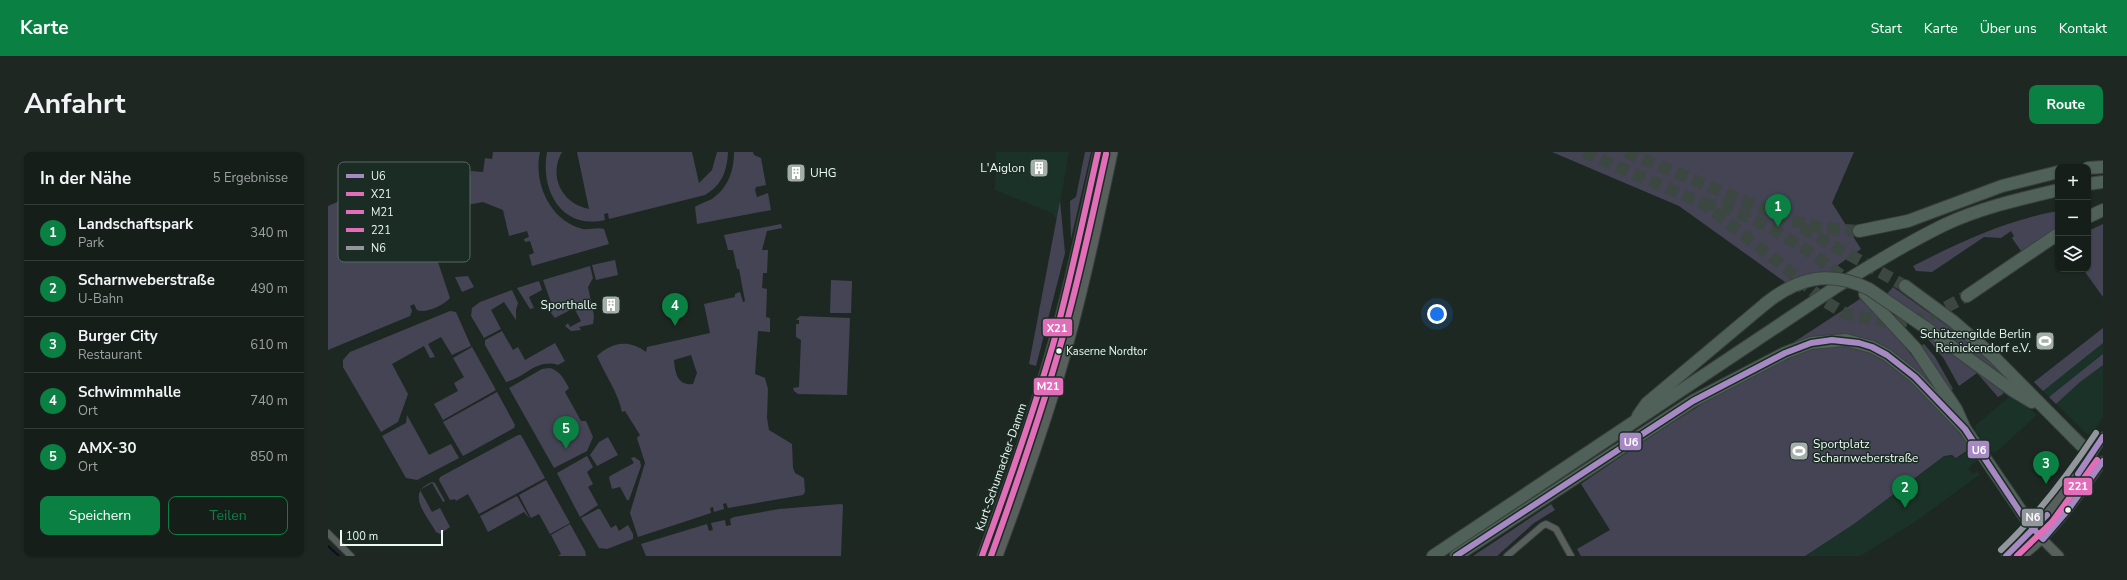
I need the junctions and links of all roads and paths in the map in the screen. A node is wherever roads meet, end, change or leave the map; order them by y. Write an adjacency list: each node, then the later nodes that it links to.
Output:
1 (1098, 152): 16 (main road, Kurt-Schumacher-Damm)
2 (1113, 152): 17 (main road)
3 (2103, 167): 4 (highway)
4 (2091, 168)
5 (2055, 173): 11 (highway)
6 (2103, 182): 7 (highway)
7 (2091, 184)
8 (2055, 191): 19 (highway)
9 (2103, 210): 10 (highway)
10 (2091, 216)
11 (1859, 231)
12 (2055, 236): 15 (highway)
13 (1905, 286): 18 (highway)
14 (1865, 294): 20 (highway)
15 (1966, 296)
16 (1044, 374): 17 (main road); 27 (main road, Kurt-Schumacher-Damm)
17 (1058, 378): 28 (main road)
18 (2045, 410): 19 (highway, bridge); 22 (highway)
19 (1634, 422): 29 (highway)
20 (1965, 429): 25 (highway); 30 (highway)
21 (2103, 437): 22 (main road)
22 (2091, 455): 23 (main road); 25 (main road)
23 (2102, 465): 25 (main road)
24 (328, 533): 26 (street)
25 (2038, 535): 33 (main road); 34 (main road); 35 (main road)
26 (351, 556)
27 (982, 556)
28 (998, 556)
29 (1433, 556)
30 (1456, 556)
31 (1508, 556): 32 (street)
32 (1571, 556)
33 (2006, 556)
34 (2022, 556)
35 (2059, 556)

